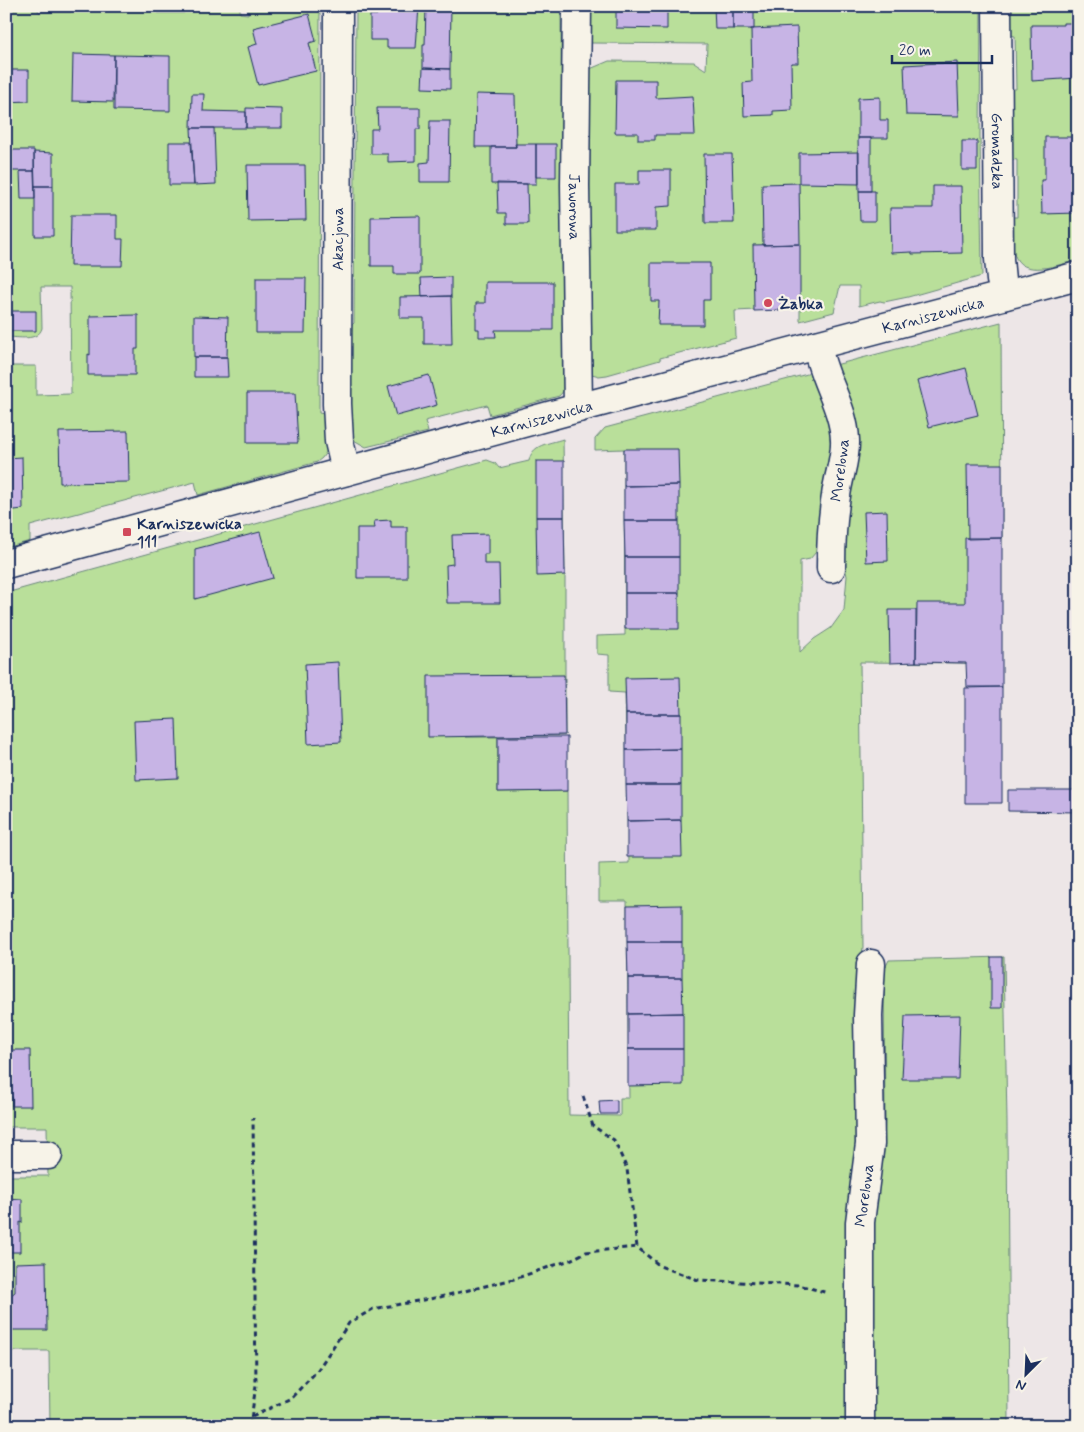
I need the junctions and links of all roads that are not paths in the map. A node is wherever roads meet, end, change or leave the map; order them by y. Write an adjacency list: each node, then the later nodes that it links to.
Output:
1 (338, 6): 8 (street, Akacjowa)
2 (577, 6): 7 (street, Jaworowa)
3 (997, 6): 5 (street, Gromadzka)
4 (1078, 276): 5 (street, Karniszewicka)
5 (1005, 295): 6 (street, Karniszewicka)
6 (817, 345): 7 (street, Karniszewicka); 10 (street, Morelowa)
7 (578, 408): 8 (street, Karniszewicka)
8 (346, 471): 9 (street, Karniszewicka)
9 (6, 564)
10 (830, 568)
11 (871, 964): 14 (street, Morelowa)
12 (6, 1155): 13 (street)
13 (48, 1155)
14 (860, 1426)

